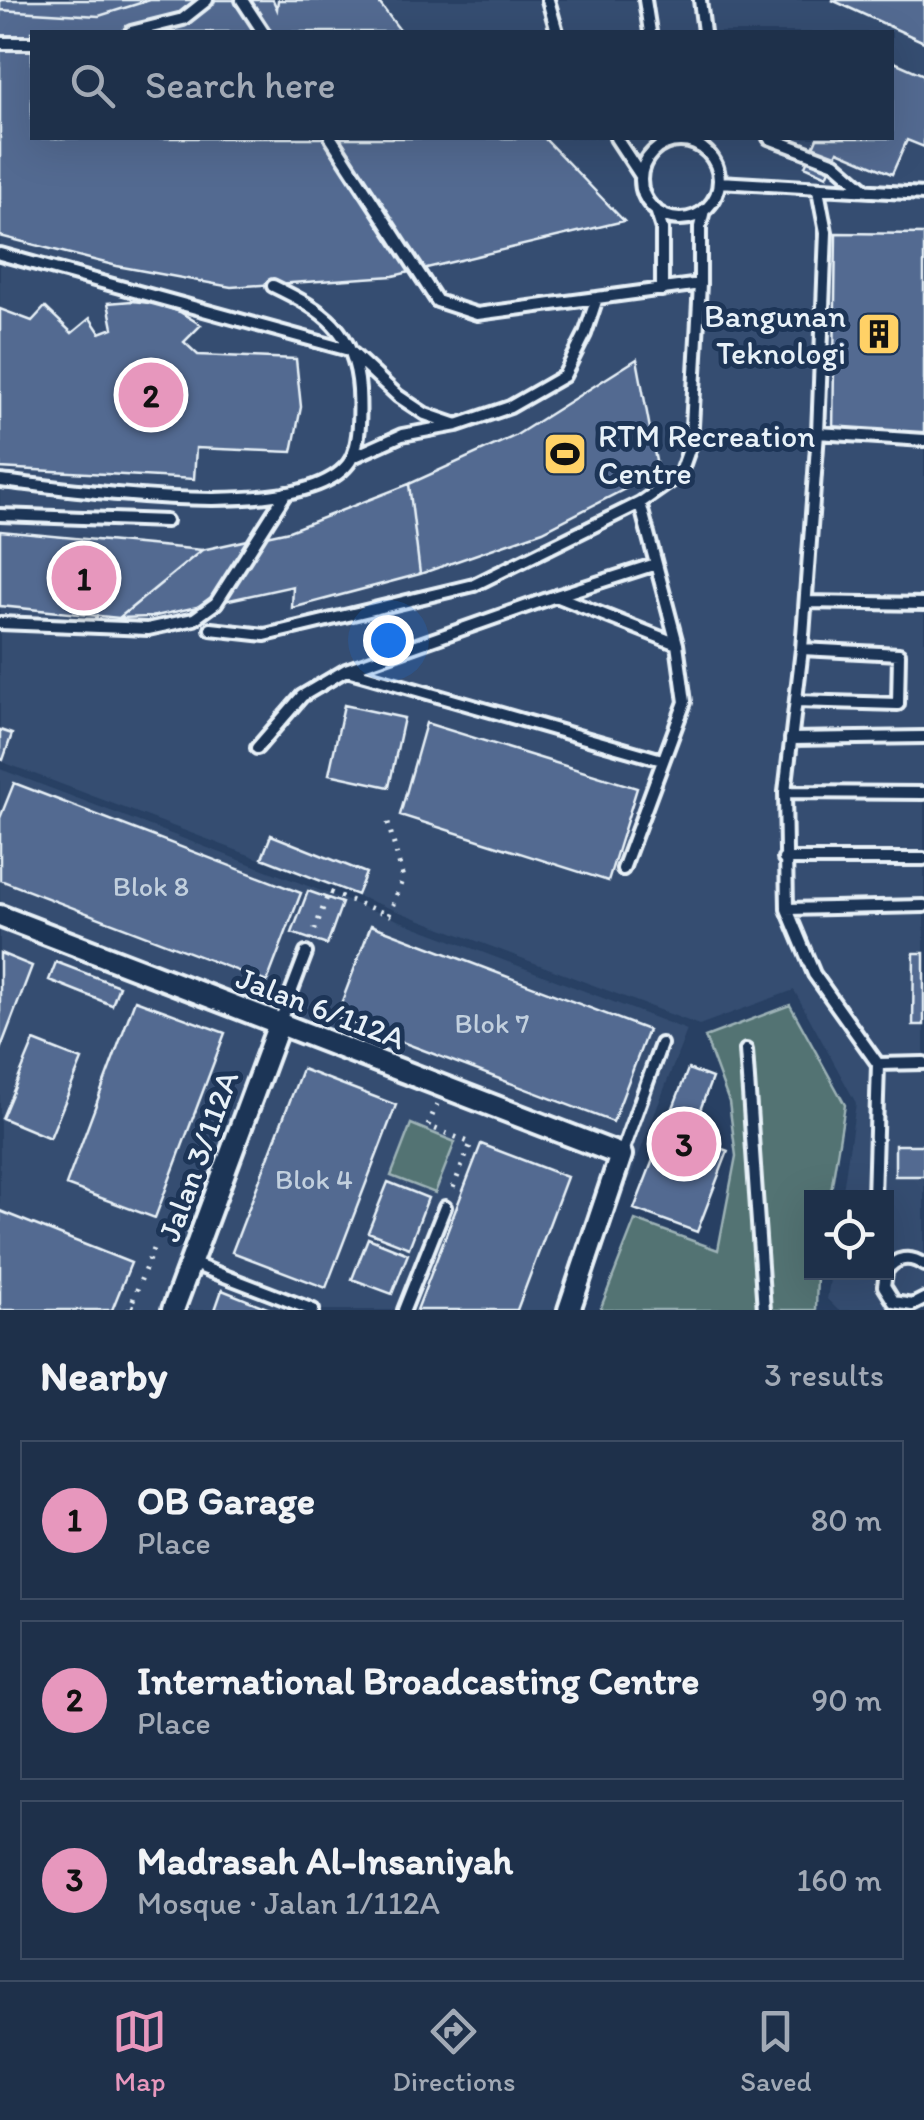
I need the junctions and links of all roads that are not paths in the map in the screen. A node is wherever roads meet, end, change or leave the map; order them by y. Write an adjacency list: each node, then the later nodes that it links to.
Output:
1 (207, 0): 6 (lane)
2 (242, 0): 7 (lane)
3 (548, 0): 8 (lane)
4 (644, 0): 9 (lane)
5 (700, 0): 10 (lane)
6 (139, 30)
7 (262, 30)
8 (557, 30)
9 (650, 30)
10 (704, 30)
11 (0, 43): 12 (lane)
12 (30, 43)
13 (332, 140): 31 (lane)
14 (617, 140): 20 (lane)
15 (656, 140): 19 (lane)
16 (705, 140): 18 (lane)
17 (774, 140): 23 (lane)
18 (708, 153): 19 (lane); 21 (lane)
19 (652, 154): 20 (lane)
20 (642, 176): 25 (lane)
21 (719, 182): 22 (lane); 26 (lane)
22 (818, 190): 23 (lane); 34 (lane)
23 (867, 191): 24 (lane)
24 (924, 194)
25 (656, 210): 26 (lane); 30 (lane)
26 (704, 210): 28 (lane)
27 (0, 254): 32 (lane)
28 (700, 284): 30 (lane); 39 (lane)
29 (273, 286): 32 (lane)
30 (662, 290): 31 (lane)
31 (596, 298): 33 (lane)
32 (350, 350): 33 (lane); 36 (lane)
33 (457, 424): 36 (lane)
34 (818, 433): 35 (lane); 44 (lane)
35 (924, 440)
36 (353, 458): 38 (lane)
37 (0, 481): 38 (lane)
38 (286, 493): 46 (lane)
39 (640, 503): 42 (lane); 47 (lane)
40 (0, 516): 41 (lane)
41 (166, 521)
42 (656, 564): 43 (lane); 48 (lane)
43 (556, 596): 48 (lane); 50 (lane)
44 (806, 602): 45 (lane); 49 (lane)
45 (924, 604)
46 (0, 623)
47 (211, 629)
48 (677, 644): 55 (lane)
49 (802, 649): 51 (lane); 51 (lane)
50 (346, 670): 54 (lane); 55 (lane)
51 (796, 701): 53 (lane)
52 (924, 737): 53 (lane)
53 (791, 739): 56 (lane)
54 (257, 748)
55 (662, 760): 60 (lane)
56 (785, 792): 57 (lane); 59 (lane)
57 (924, 793)
58 (924, 858): 59 (lane)
59 (784, 859): 62 (lane)
60 (624, 869)
61 (924, 906): 62 (lane)
62 (787, 908): 69 (lane)
63 (0, 916): 65 (street, Jalan 6/112A)
64 (306, 953): 65 (lane)
65 (280, 1024): 70 (street, Jalan 6/112A); 73 (street, Jalan 3/112A)
66 (660, 1044): 70 (lane)
67 (746, 1050): 82 (lane)
68 (924, 1063): 69 (lane)
69 (878, 1064): 71 (lane)
70 (622, 1155): 81 (street)
71 (874, 1190)
72 (445, 1208): 80 (lane)
73 (191, 1263): 78 (street, Jalan 3/112A); 79 (lane)
74 (924, 1265): 75 (lane)
75 (894, 1266)
76 (886, 1280): 77 (lane)
77 (924, 1299)
78 (174, 1310)
79 (312, 1310)
80 (404, 1310)
81 (569, 1310)
82 (764, 1310)

